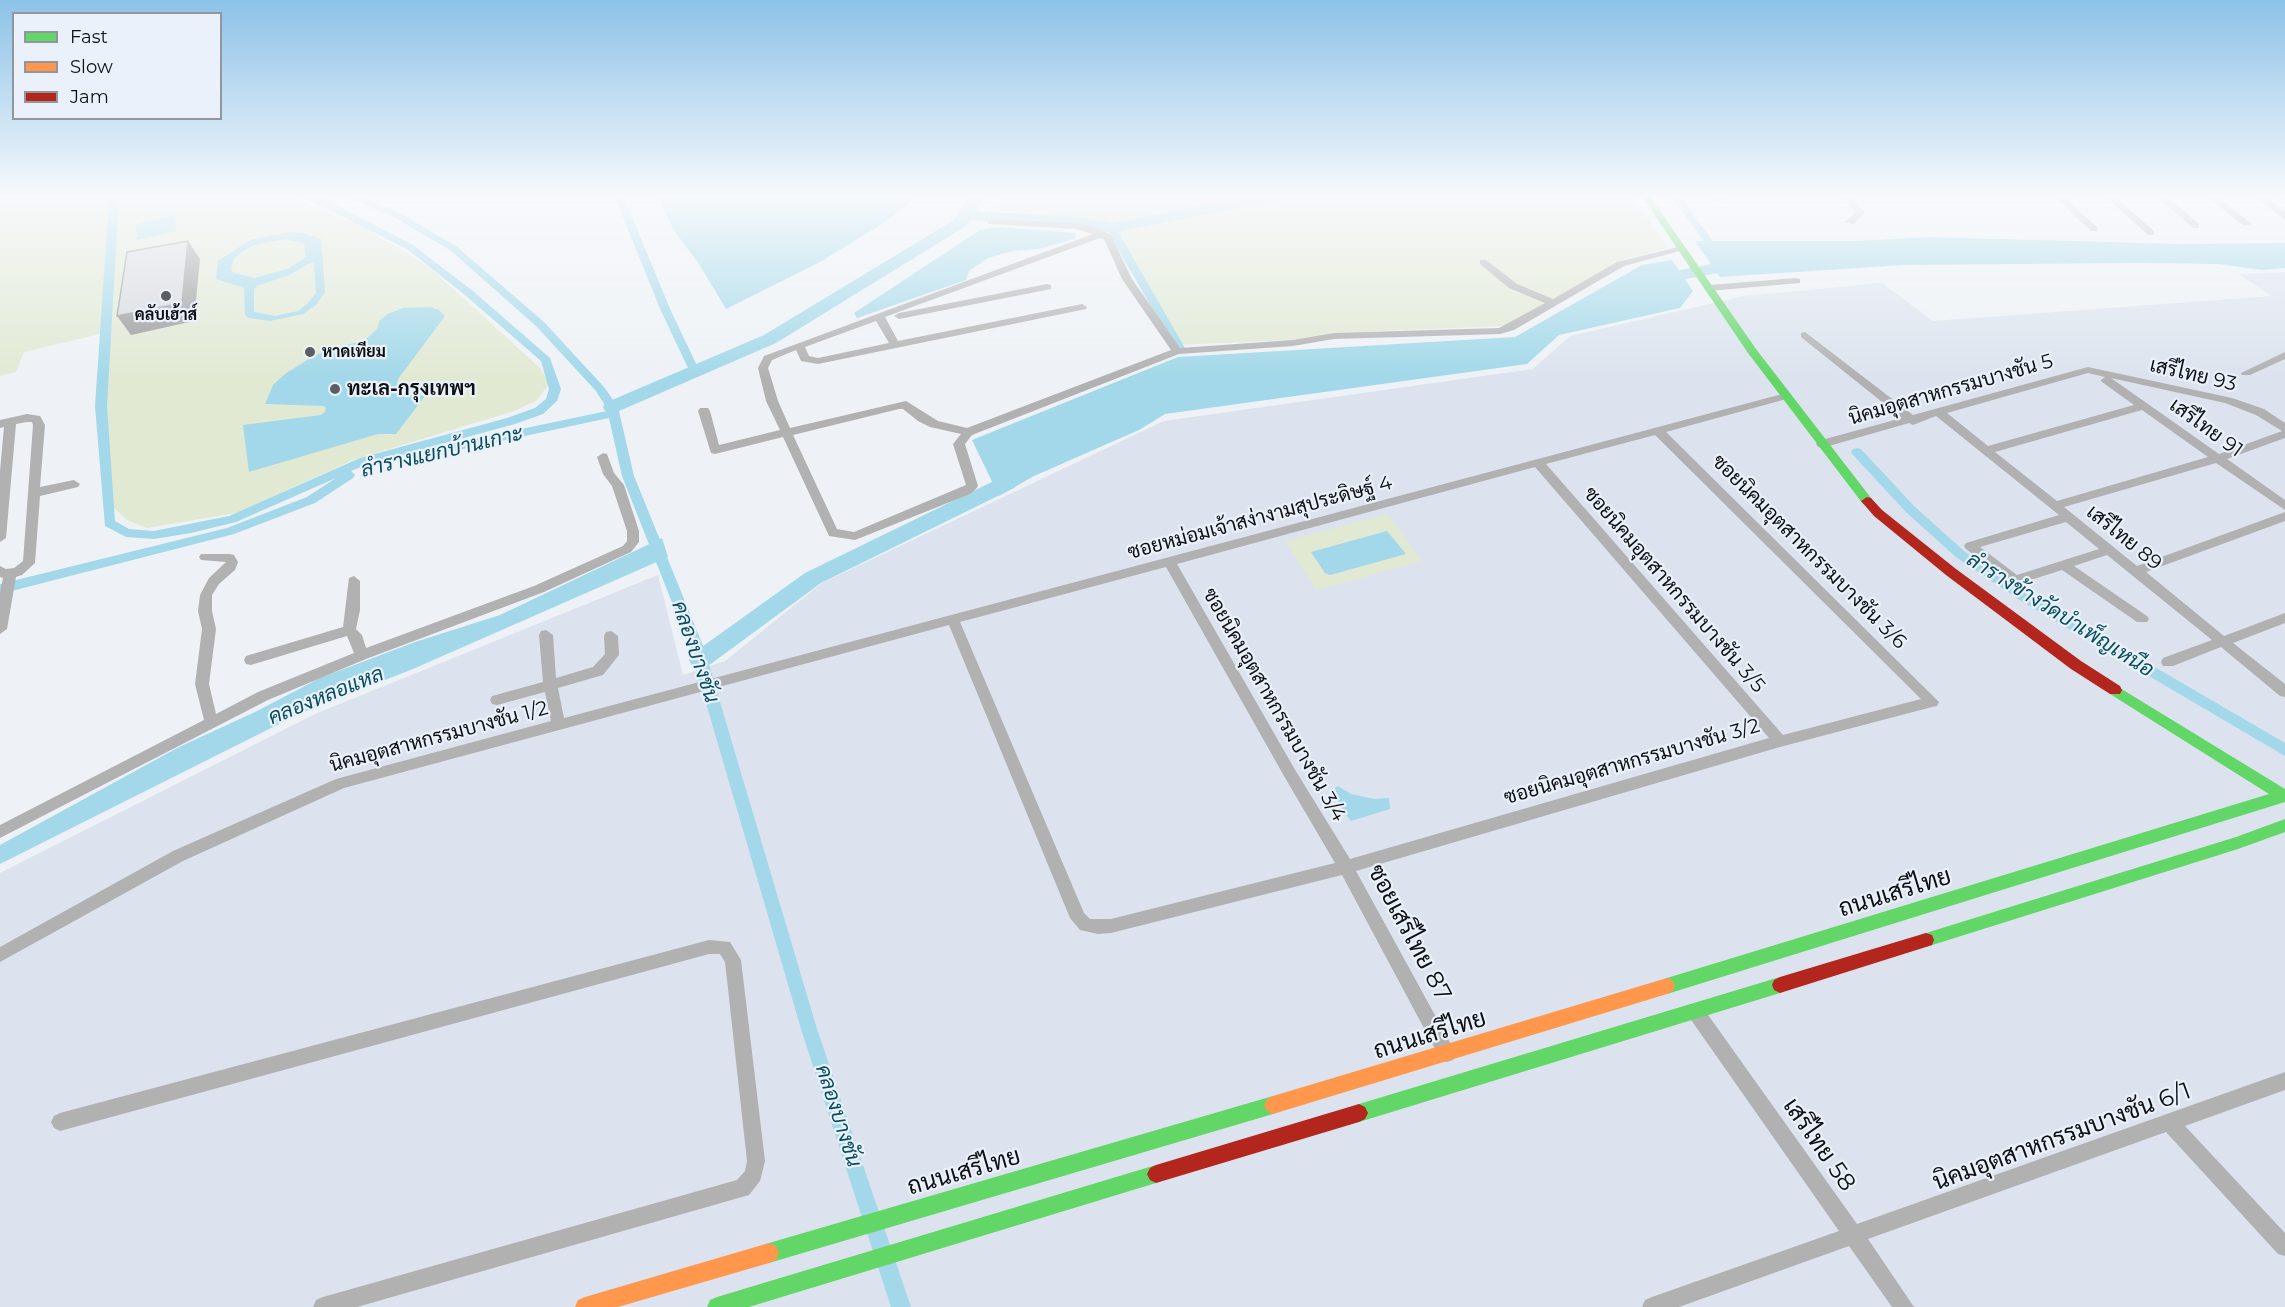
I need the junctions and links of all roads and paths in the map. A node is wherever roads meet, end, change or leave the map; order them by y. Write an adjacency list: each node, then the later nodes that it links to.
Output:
1 (1043, 256): 11 (street)
2 (1117, 256): 15 (street)
3 (1664, 256): 9 (street)
4 (1688, 256): 7 (main road)
5 (1483, 262): 9 (street)
6 (1796, 281): 7 (street)
7 (1707, 286): 20 (main road)
8 (1047, 287): 11 (street)
9 (1552, 303): 15 (street)
10 (1082, 307): 13 (street)
11 (880, 318): 13 (street); 14 (street)
12 (1805, 335): 24 (street)
13 (895, 345): 14 (street)
14 (799, 346): 27 (street)
15 (1177, 351): 29 (street)
16 (2285, 355): 18 (street)
17 (2088, 370): 23 (street, นิคมอุตสาหกรรมบางชัน 5); 26 (street, เสรีไทย 93)
18 (2246, 373)
19 (2106, 380): 21 (street, เสรีไทย 91)
20 (1786, 396): 28 (street, ซอยหม่อมเจ้าสง่างามสุประดิษฐ์ 4); 31 (main road)
21 (2144, 406): 32 (street); 34 (street, เสรีไทย 91)
22 (704, 411): 27 (street)
23 (1940, 413): 24 (street, นิคมอุตสาหกรรมบางชัน 5); 32 (street, เสรีไทย 89)
24 (1913, 421): 31 (street, นิคมอุตสาหกรรมบางชัน 5)
25 (5, 424): 37 (street); 38 (street)
26 (2285, 428)
27 (786, 431): 29 (street); 29 (street)
28 (1658, 431): 35 (street, ซอยหม่อมเจ้าสง่างามสุประดิษฐ์ 4); 66 (street, ซอยนิคมอุตสาหกรรมบางชัน 3/6)
29 (968, 432)
30 (2285, 434): 34 (street)
31 (1822, 444): 70 (main road)
32 (1986, 450): 39 (street, เสรีไทย 89)
33 (603, 457): 59 (street)
34 (2216, 459): 39 (street); 40 (street, เสรีไทย 91)
35 (1538, 463): 46 (street, ซอยหม่อมเจ้าสง่างามสุประดิษฐ์ 4); 69 (street, ซอยนิคมอุตสาหกรรมบางชัน 3/5)
36 (74, 484): 37 (street)
37 (33, 493): 49 (street)
38 (2, 501): 43 (street)
39 (2053, 506): 42 (street, เสรีไทย 89)
40 (2285, 506)
41 (2285, 516): 48 (street)
42 (2068, 518): 44 (street, เสรีไทย 89); 47 (street)
43 (0, 538)
44 (2109, 550): 47 (street); 48 (street, เสรีไทย 89)
45 (205, 557): 67 (street)
46 (1170, 562): 53 (street, ซอยหม่อมเจ้าสง่างามสุประดิษฐ์ 4); 73 (street, ซอยนิคมอุตสาหกรรมบางชัน 3/4)
47 (2064, 565): 52 (street)
48 (2134, 572): 58 (street, เสรีไทย 89)
49 (6, 576): 54 (street)
50 (354, 581): 55 (street)
51 (2285, 618): 58 (street)
52 (2142, 619)
53 (953, 620): 62 (street, ซอยหม่อมเจ้าสง่างามสุประดิษฐ์ 4); 73 (street, ซอยนิคมอุตสาหกรรมบางชัน 3/2)
54 (0, 629)
55 (349, 631): 59 (street); 60 (street)
56 (546, 635): 63 (street)
57 (611, 636): 63 (street)
58 (2221, 641): 61 (street); 64 (street, เสรีไทย 89)
59 (361, 655): 67 (street)
60 (251, 660)
61 (2168, 662)
62 (743, 677): 68 (street, นิคมอุตสาหกรรมบางชัน 1/2)
63 (550, 686): 65 (street); 68 (street)
64 (2285, 692)
65 (497, 700)
66 (1932, 702): 69 (street, ซอยนิคมอุตสาหกรรมบางชัน 3/2)
67 (212, 722): 72 (street)
68 (559, 726): 74 (street, นิคมอุตสาหกรรมบางชัน 1/2)
69 (1780, 741): 73 (street, ซอยนิคมอุตสาหกรรมบางชัน 3/2)
70 (2284, 796): 76 (main road, ถนนเสรีไทย)
71 (2285, 825): 75 (main road, ถนนเสรีไทย)
72 (0, 832)
73 (1346, 867): 76 (street, ซอยเสรีไทย 87)
74 (0, 955)
75 (1695, 1011): 76 (main road, ถนนเสรีไทย); 80 (street, เสรีไทย 58)
76 (1454, 1067): 83 (main road, ถนนเสรีไทย); 84 (main road, ถนนเสรีไทย)
77 (2285, 1081): 79 (street, นิคมอุตสาหกรรมบางชัน 6/1)
78 (60, 1122): 82 (street)
79 (2171, 1124): 80 (street, นิคมอุตสาหกรรมบางชัน 6/1); 81 (street)
80 (1854, 1236): 85 (street, นิคมอุตสาหกรรมบางชัน 6/1); 86 (street, เสรีไทย 58)
81 (2285, 1246)
82 (323, 1307)
83 (585, 1307)
84 (717, 1307)
85 (1652, 1307)
86 (1904, 1307)

